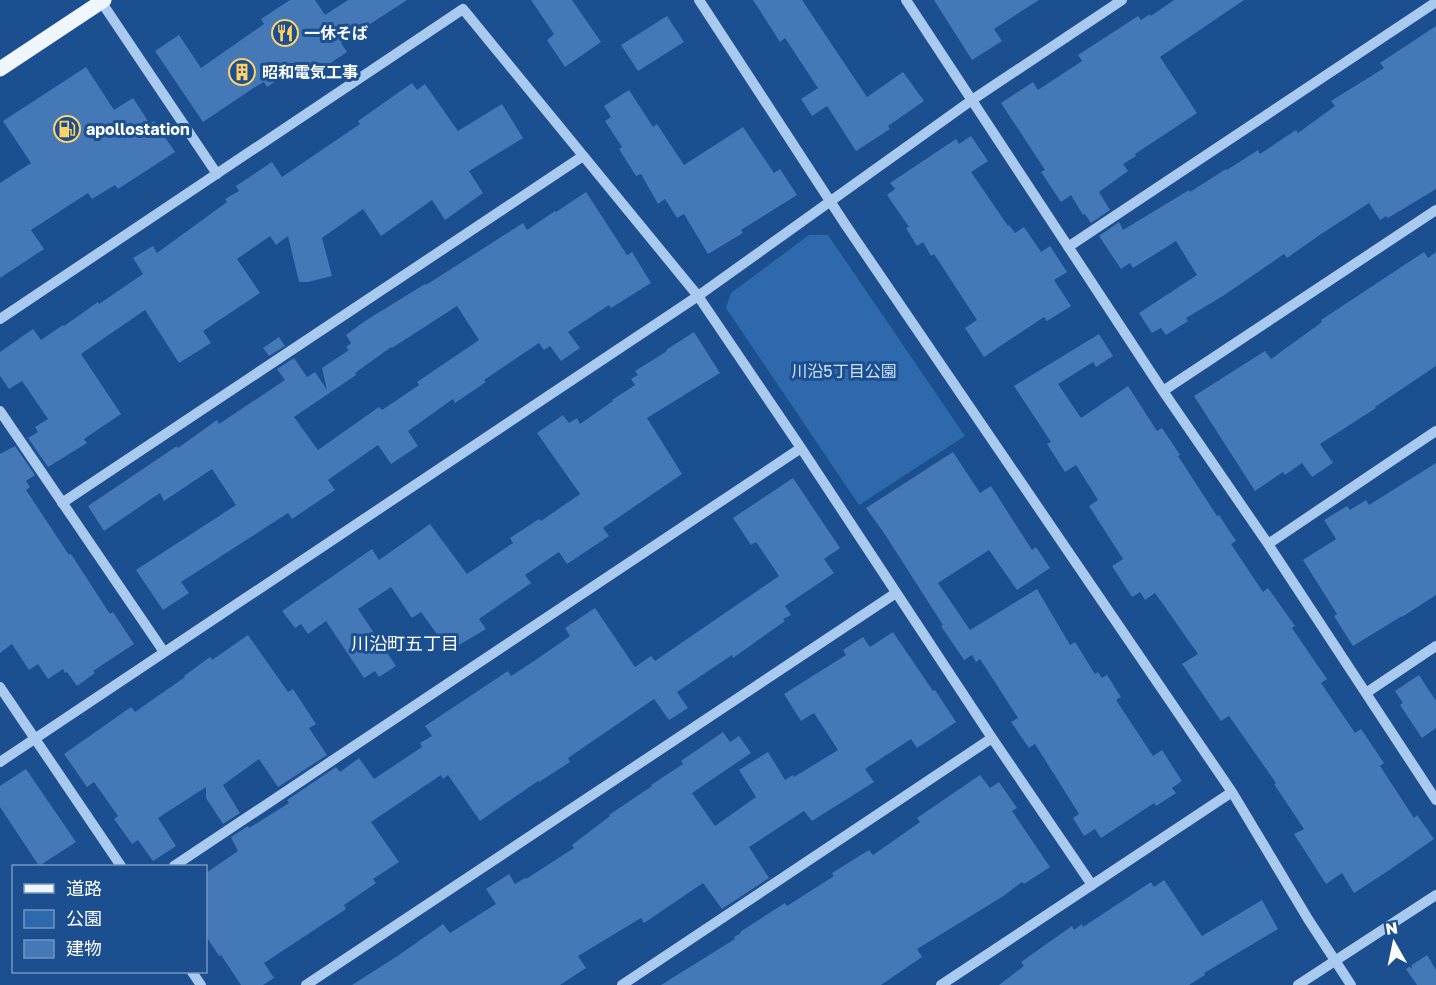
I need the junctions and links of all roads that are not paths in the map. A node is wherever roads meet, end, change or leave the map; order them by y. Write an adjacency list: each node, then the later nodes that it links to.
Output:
1 (699, 0): 10 (street)
2 (906, 0): 7 (street)
3 (1122, 0): 7 (street)
4 (101, 1): 6 (main road); 9 (street)
5 (1436, 2): 12 (street)
6 (0, 69)
7 (972, 100): 10 (street); 12 (street)
8 (583, 156): 9 (street); 13 (street); 19 (street)
9 (217, 174): 14 (street)
10 (830, 201): 13 (street); 29 (street)
11 (1436, 210): 15 (street)
12 (1068, 247): 15 (street)
13 (698, 296): 18 (street); 23 (street)
14 (0, 319)
15 (1163, 391): 20 (street)
16 (0, 411): 19 (street)
17 (1436, 431): 20 (street)
18 (801, 448): 21 (street); 32 (street)
19 (62, 503): 23 (street)
20 (1268, 544): 25 (street)
21 (896, 593): 26 (street); 36 (street)
22 (1436, 646): 25 (street)
23 (164, 652): 27 (street)
24 (0, 687): 27 (street)
25 (1366, 693): 30 (street)
26 (992, 738): 33 (street); 37 (street)
27 (35, 739): 28 (street); 31 (street)
28 (0, 762)
29 (1232, 792): 33 (street); 35 (street)
30 (1436, 800)
31 (120, 865)
32 (177, 865)
33 (1092, 885): 38 (street)
34 (1436, 895): 35 (street)
35 (1336, 961): 39 (street); 40 (street)
36 (306, 985)
37 (622, 985)
38 (941, 985)
39 (1298, 985)
40 (1351, 985)

